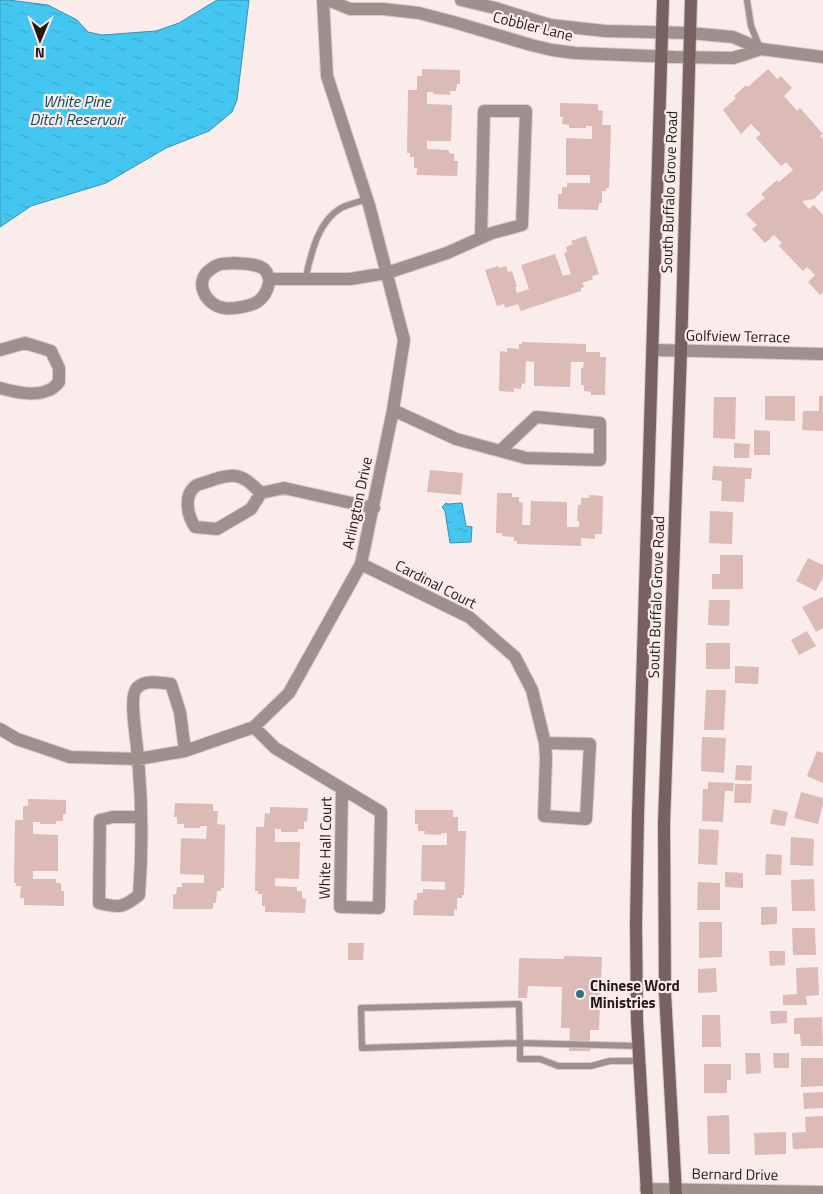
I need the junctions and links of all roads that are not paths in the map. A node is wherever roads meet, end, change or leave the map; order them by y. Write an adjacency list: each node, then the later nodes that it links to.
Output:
1 (323, 0): 13 (street, Arlington Drive)
2 (328, 0): 10 (street, Cobbler Lane)
3 (461, 0): 7 (street, Cobbler Lane)
4 (663, 0): 7 (main road, South Buffalo Grove Road)
5 (691, 0): 8 (main road, South Buffalo Grove Road)
6 (747, 0): 9 (lane)
7 (668, 33): 8 (street, Cobbler Lane); 10 (main road, South Buffalo Grove Road)
8 (690, 33): 9 (street, Cobbler Lane); 12 (main road, South Buffalo Grove Road)
9 (761, 49): 11 (street); 12 (street, Cobbler Lane)
10 (668, 57): 12 (street, Cobbler Lane); 19 (main road, South Buffalo Grove Road)
11 (823, 57)
12 (689, 58): 20 (main road, South Buffalo Grove Road)
13 (367, 198): 15 (street, Arlington Drive); 17 (lane)
14 (481, 238): 14 (street); 15 (street)
15 (386, 273): 17 (street); 23 (street, Arlington Drive)
16 (270, 279): 16 (street); 17 (street)
17 (305, 280)
18 (0, 350): 22 (street)
19 (653, 350): 20 (street, Golfview Terrace); 36 (main road, South Buffalo Grove Road)
20 (681, 350): 21 (street, Golfview Terrace); 39 (main road, South Buffalo Grove Road)
21 (823, 354)
22 (0, 388)
23 (393, 410): 24 (street); 26 (street, Arlington Drive)
24 (500, 451): 24 (street)
25 (261, 493): 25 (street); 26 (street)
26 (374, 508): 27 (street, Arlington Drive)
27 (361, 564): 28 (street, Arlington Drive); 30 (street, Cardinal Court)
28 (254, 727): 31 (street, Arlington Drive); 33 (street, White Hall Court)
29 (0, 729): 32 (street, Arlington Drive)
30 (545, 743): 30 (street, Cardinal Court)
31 (185, 751): 32 (street, Arlington Drive); 32 (street)
32 (138, 759): 34 (street)
33 (342, 789): 33 (street, White Hall Court)
34 (141, 817): 34 (street)
35 (520, 1043): 35 (lane); 36 (lane); 37 (lane)
36 (639, 1046): 37 (main road, South Buffalo Grove Road)
37 (640, 1061): 38 (main road, South Buffalo Grove Road)
38 (647, 1191): 39 (street, Bernard Drive)
39 (676, 1192): 40 (street, Bernard Drive)
40 (823, 1192)

